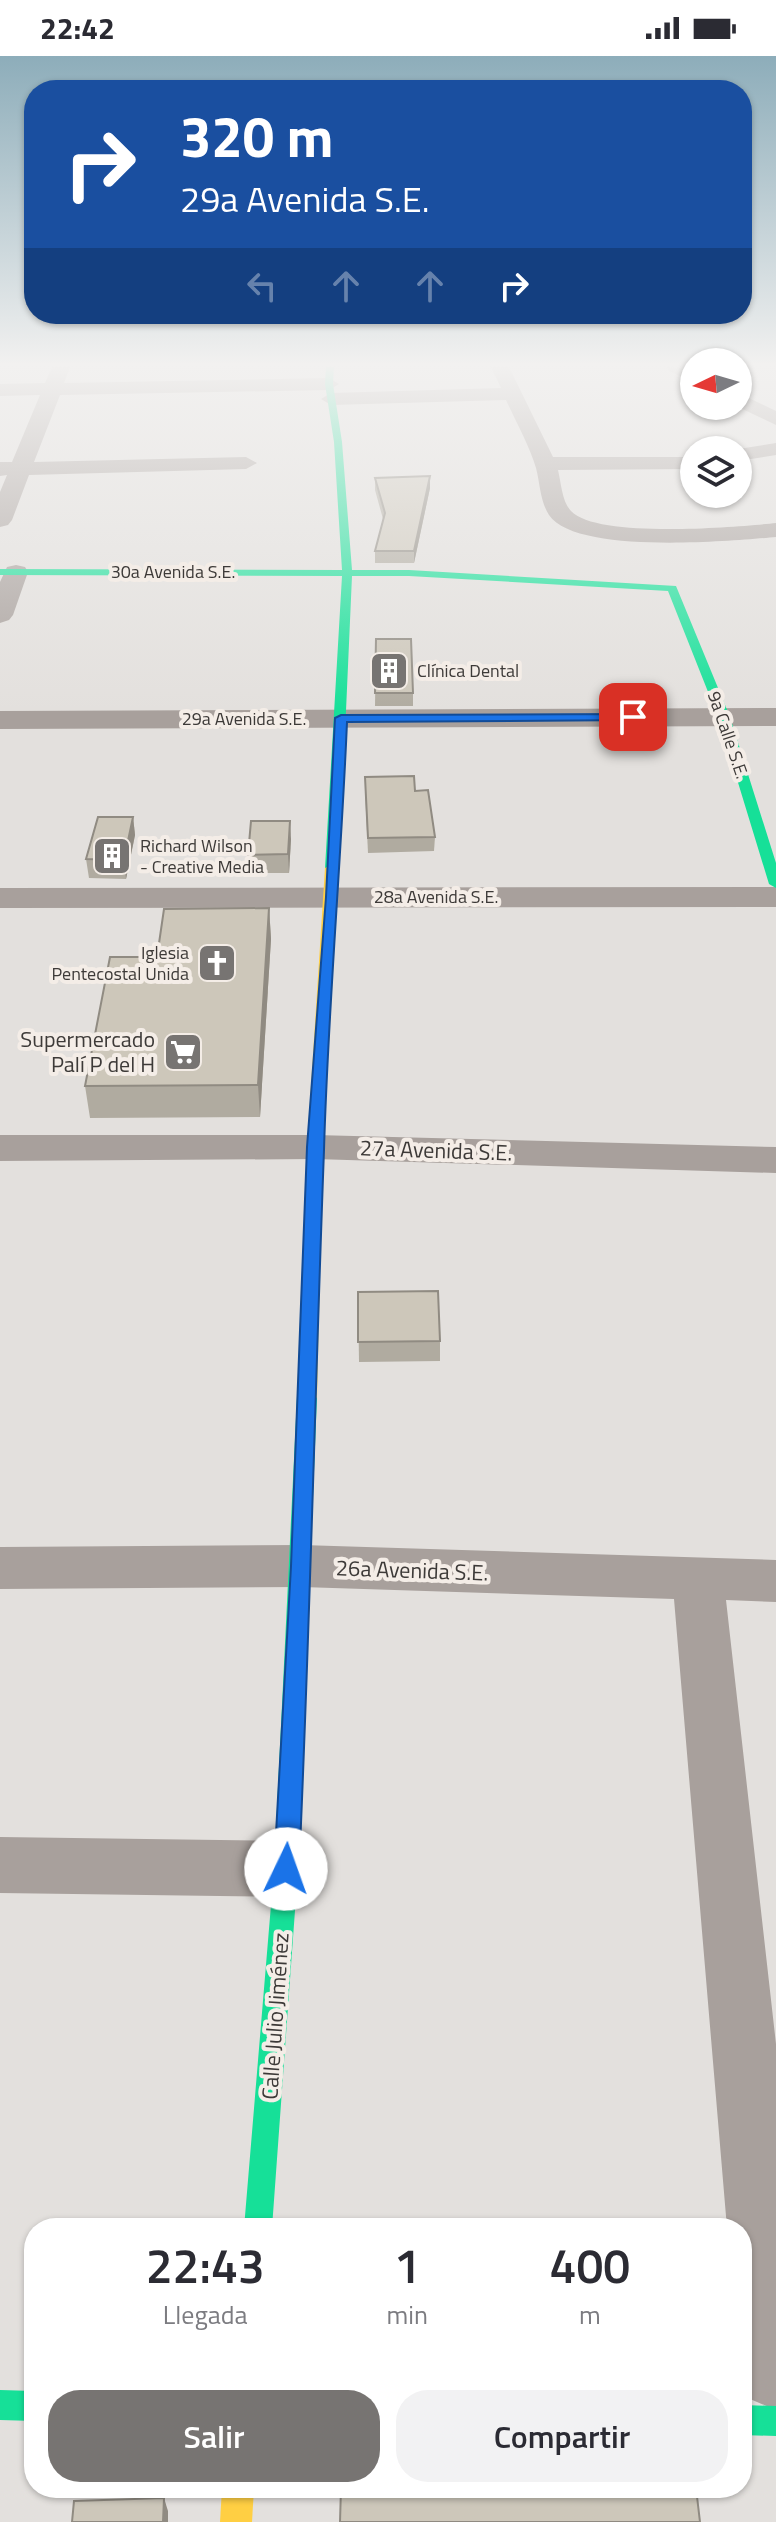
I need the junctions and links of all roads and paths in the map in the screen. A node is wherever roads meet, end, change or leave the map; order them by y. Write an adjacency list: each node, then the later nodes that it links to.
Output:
1 (7, 482): 4 (street)
2 (341, 482): 7 (main road, Calle Julio Jiménez)
3 (550, 482): 5 (street)
4 (0, 520)
5 (776, 530)
6 (8, 572): 7 (main road, 30a Avenida S.E.); 9 (street)
7 (347, 572): 8 (main road, 30a Avenida S.E.); 12 (main road, Calle Julio Jiménez)
8 (672, 588): 10 (main road, 9a Calle S.E.)
9 (0, 615)
10 (724, 717): 11 (street, 29a Avenida S.E.); 12 (street, 29a Avenida S.E.); 14 (main road, 9a Calle S.E.)
11 (776, 717)
12 (341, 718): 13 (street, 29a Avenida S.E.); 15 (main road, Calle Julio Jiménez)
13 (0, 720)
14 (776, 884)
15 (333, 897): 16 (street, 28a Avenida S.E.); 17 (street, 28a Avenida S.E.); 18 (main road, Calle Julio Jiménez)
16 (776, 897)
17 (0, 898)
18 (315, 1147): 19 (street, 27a Avenida S.E.); 20 (street, 27a Avenida S.E.); 21 (main road, Calle Julio Jiménez)
19 (0, 1148)
20 (776, 1160)
21 (302, 1566): 22 (street, 26a Avenida S.E.); 23 (street, 26a Avenida S.E.); 26 (main road, Calle Julio Jiménez)
22 (0, 1568)
23 (698, 1578): 24 (street, 26a Avenida S.E.); 28 (street)
24 (776, 1581)
25 (0, 1865): 26 (street)
26 (286, 1869): 27 (main road, Calle Julio Jiménez)
27 (259, 2218)
28 (776, 2373)
29 (0, 2405): 30 (main road)
30 (24, 2406)
31 (752, 2420): 32 (main road)
32 (776, 2421)
33 (237, 2498): 34 (main road)
34 (236, 2522)

